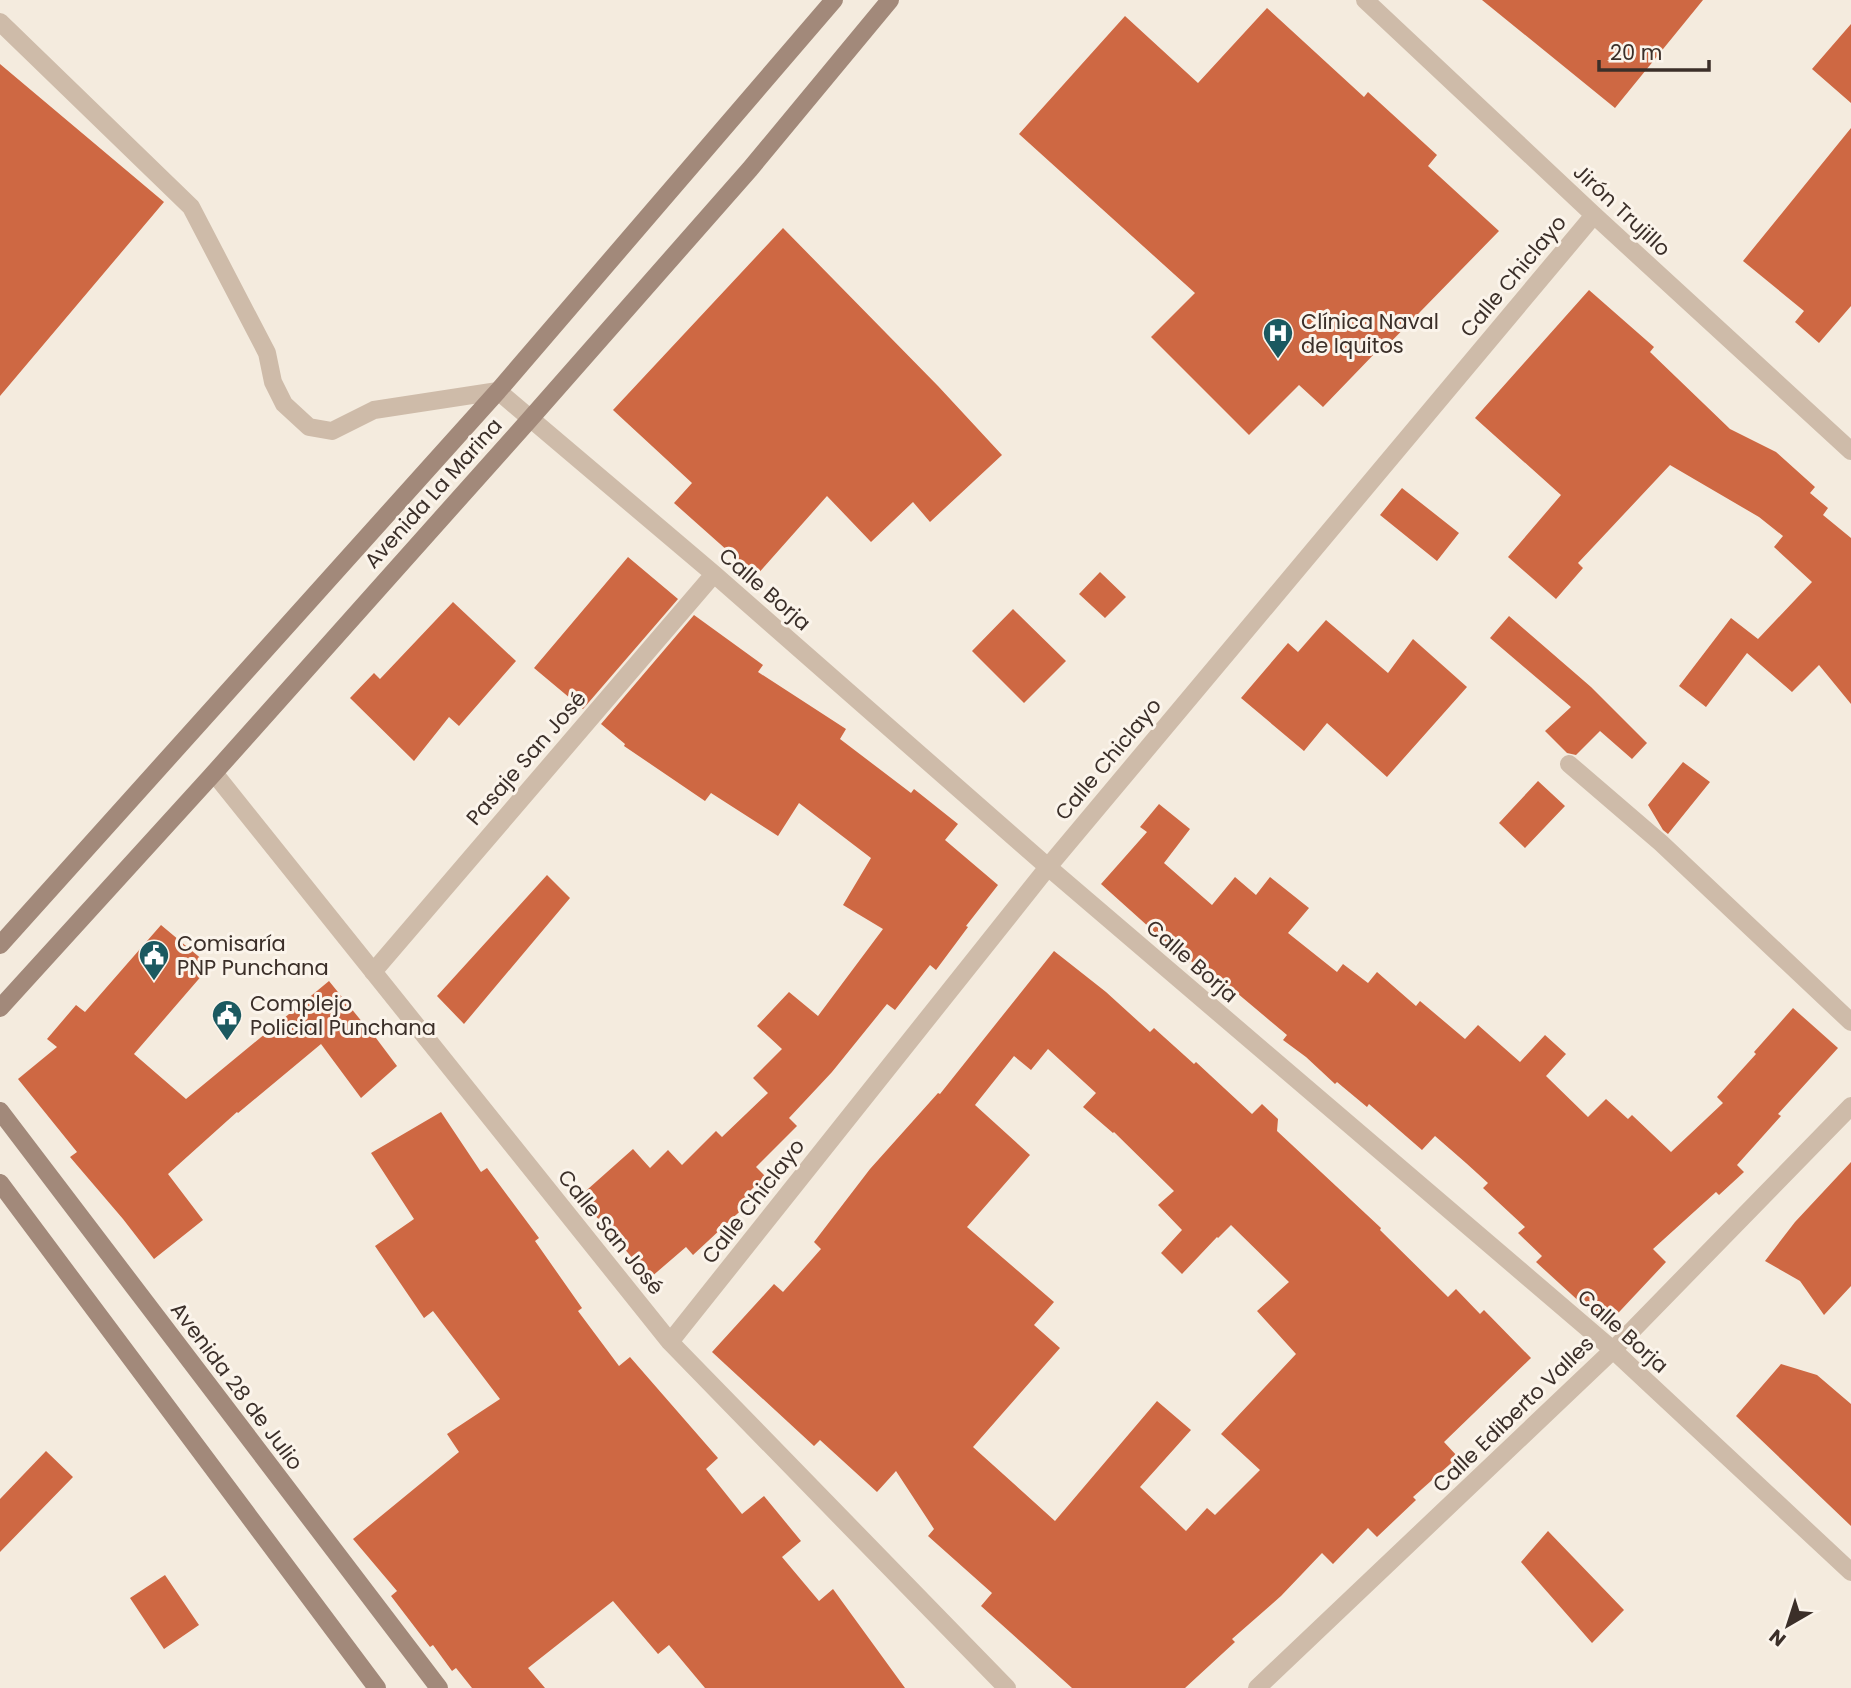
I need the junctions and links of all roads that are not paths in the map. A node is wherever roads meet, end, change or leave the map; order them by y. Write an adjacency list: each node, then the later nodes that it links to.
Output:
1 (834, 0): 6 (main road, Avenida La Marina)
2 (890, 0): 7 (main road, Avenida La Marina)
3 (1365, 0): 5 (street, Jirón Trujillo)
4 (0, 22): 6 (street)
5 (1594, 215): 8 (street, Jirón Trujillo); 12 (street, Calle Chiclayo)
6 (498, 391): 7 (street, Calle Borja); 13 (main road, Avenida La Marina)
7 (530, 419): 9 (street, Calle Borja); 11 (main road, Avenida La Marina)
8 (1851, 451)
9 (714, 574): 12 (street, Calle Borja); 14 (street, Pasaje San José)
10 (1569, 764): 16 (street)
11 (214, 772): 14 (street, Calle San José); 15 (main road, Avenida La Marina)
12 (1048, 867): 20 (street, Calle Chiclayo); 21 (street, Calle Borja)
13 (0, 944)
14 (373, 972): 20 (street, Calle San José)
15 (0, 1008)
16 (1851, 1021)
17 (1851, 1106): 21 (street, Calle Ediberto Valles)
18 (0, 1111): 24 (main road, Avenida 28 de Julio)
19 (0, 1183): 23 (main road)
20 (670, 1342): 25 (street, Calle San José)
21 (1613, 1350): 22 (street, Calle Borja); 26 (street, Calle Ediberto Valles)
22 (1851, 1572)
23 (377, 1688)
24 (439, 1688)
25 (1007, 1688)
26 (1257, 1688)

